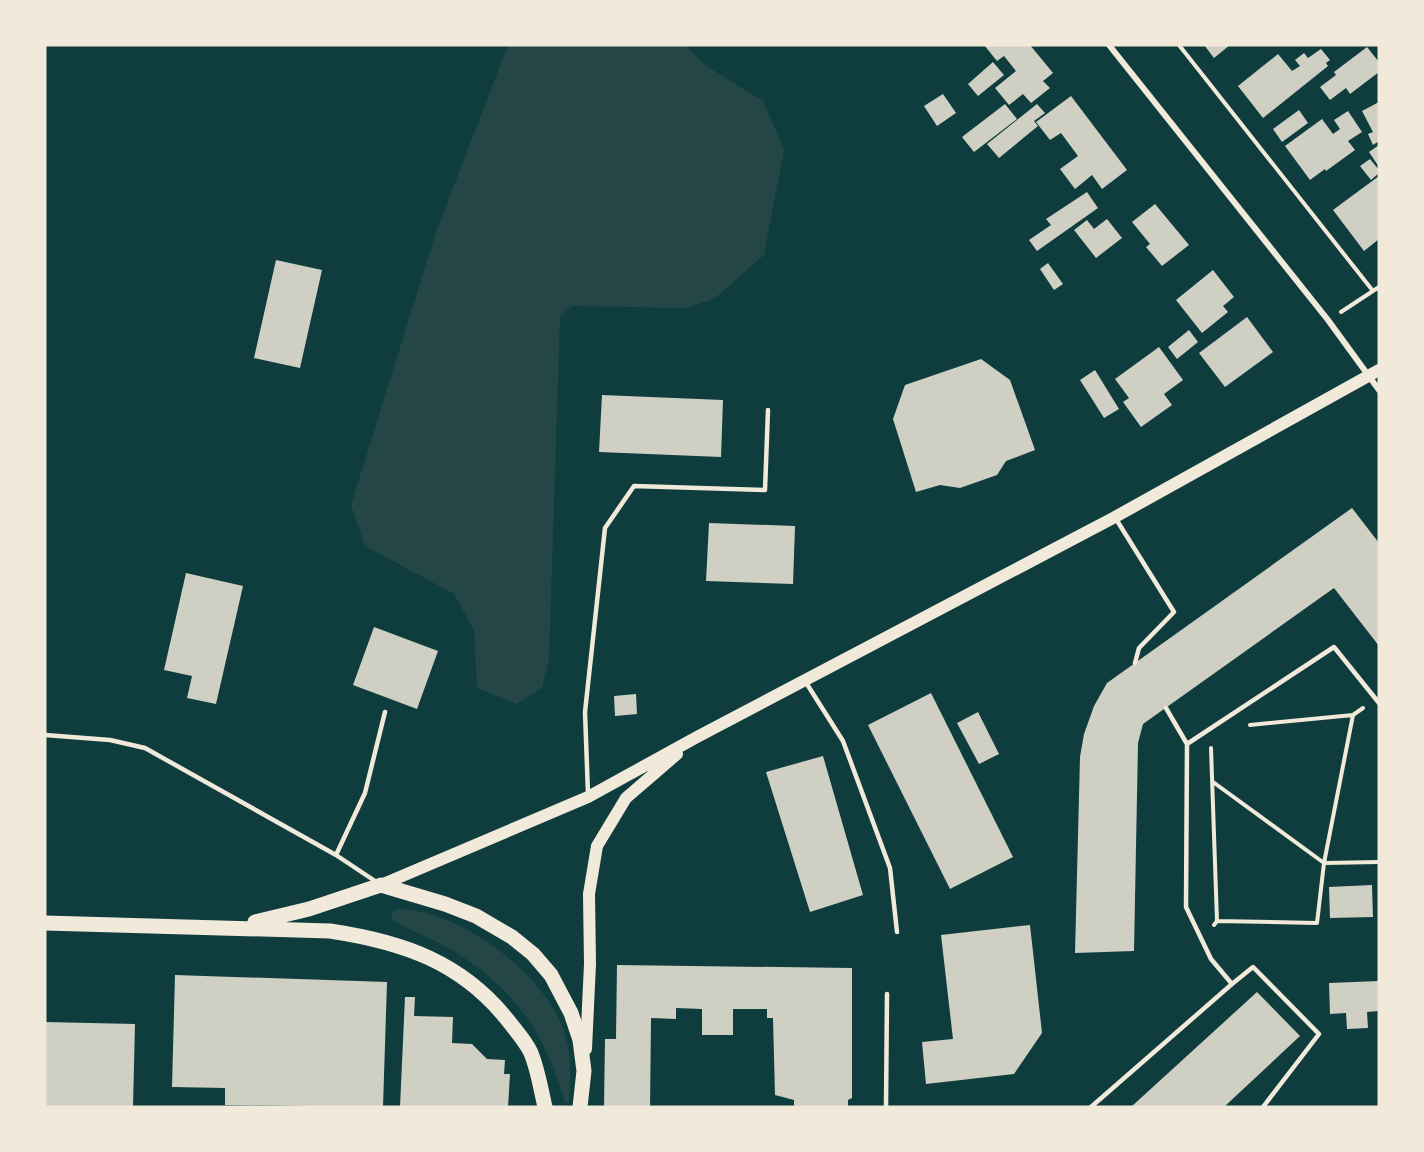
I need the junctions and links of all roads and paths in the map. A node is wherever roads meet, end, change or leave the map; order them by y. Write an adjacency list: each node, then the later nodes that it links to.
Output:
1 (1109, 45): 5 (street)
2 (1179, 45): 4 (path)
3 (1379, 286): 4 (path)
4 (1373, 291): 5 (path)
5 (1328, 320): 6 (street)
6 (1374, 373): 7 (street); 9 (main road)
7 (1379, 390)
8 (768, 410): 21 (lane)
9 (1115, 517): 10 (lane); 11 (main road)
10 (1135, 663)
11 (805, 681): 18 (main road); 29 (lane)
12 (1377, 701): 15 (path); 16 (lane)
13 (1166, 708): 19 (lane)
14 (385, 712): 22 (lane)
15 (1353, 715): 16 (path); 24 (path)
16 (1211, 728): 19 (lane); 20 (path)
17 (45, 735): 22 (lane)
18 (697, 737): 21 (main road); 33 (main road)
19 (1187, 744): 30 (lane)
20 (1212, 782): 24 (path); 26 (path)
21 (588, 797): 25 (main road)
22 (336, 855): 25 (lane)
23 (1379, 862): 24 (path)
24 (1324, 863): 26 (path)
25 (381, 885): 28 (main road); 33 (main road)
26 (1217, 921): 30 (path)
27 (45, 923): 28 (main road)
28 (238, 927): 34 (main road)
29 (897, 932)
30 (1202, 940): 31 (lane)
31 (1233, 984): 37 (lane); 38 (lane)
32 (887, 994): 36 (lane)
33 (584, 1071): 35 (main road)
34 (545, 1107)
35 (580, 1107)
36 (886, 1107)
37 (1091, 1107)
38 (1263, 1107)

